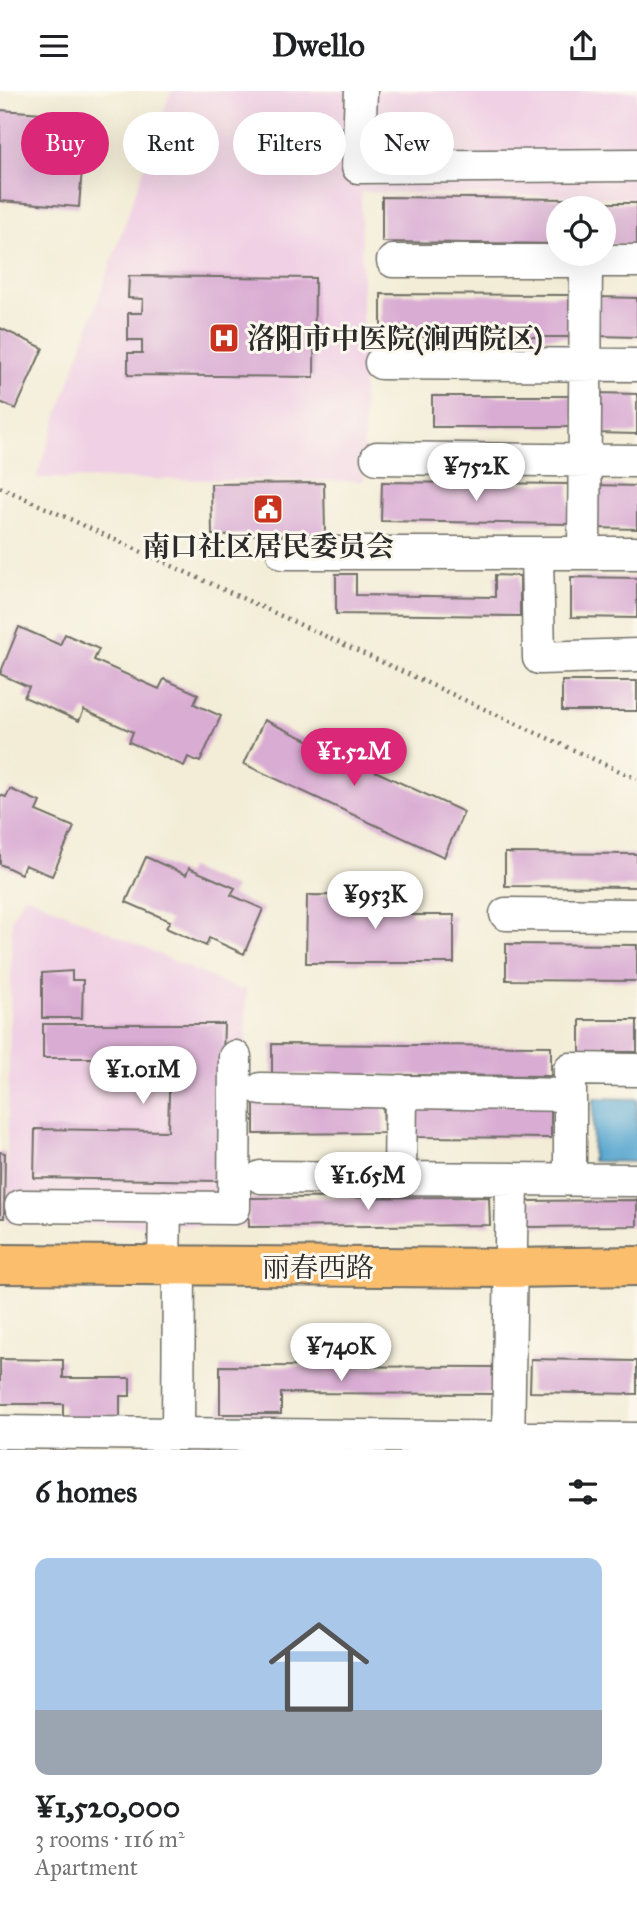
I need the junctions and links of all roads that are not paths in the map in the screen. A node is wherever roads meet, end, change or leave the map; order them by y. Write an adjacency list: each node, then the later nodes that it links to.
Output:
1 (361, 91): 2 (lane)
2 (637, 165)
3 (546, 260): 4 (lane)
4 (393, 261)
5 (616, 261): 6 (lane)
6 (637, 261)
7 (586, 266): 9 (lane)
8 (382, 363): 9 (lane)
9 (585, 365): 10 (lane); 12 (lane)
10 (637, 365)
11 (377, 458): 12 (lane)
12 (584, 461): 13 (lane); 16 (lane)
13 (637, 461)
14 (283, 553): 15 (lane)
15 (537, 553): 16 (lane); 18 (lane)
16 (584, 553): 17 (lane)
17 (637, 553)
18 (637, 655)
19 (506, 914): 20 (lane)
20 (637, 915)
21 (235, 1057): 32 (lane)
22 (637, 1070): 25 (lane)
23 (261, 1089): 24 (lane)
24 (401, 1091): 25 (lane); 27 (lane)
25 (570, 1095): 29 (lane)
26 (261, 1177): 27 (lane)
27 (400, 1178): 28 (lane)
28 (512, 1179): 29 (lane); 36 (lane)
29 (570, 1179): 30 (lane)
30 (637, 1180)
31 (21, 1206): 32 (lane)
32 (165, 1207): 35 (lane)
33 (0, 1264): 35 (main road, 丽春西路)
34 (637, 1266): 36 (main road, 丽春西路)
35 (174, 1274): 36 (main road, 丽春西路); 37 (main road, 丽春西路); 40 (lane)
36 (510, 1280): 38 (main road, 丽春西路); 43 (lane)
37 (0, 1288)
38 (637, 1291)
39 (0, 1432): 40 (lane)
40 (178, 1433): 42 (lane)
41 (637, 1439): 43 (lane)
42 (281, 1442): 43 (lane)
43 (508, 1444)

